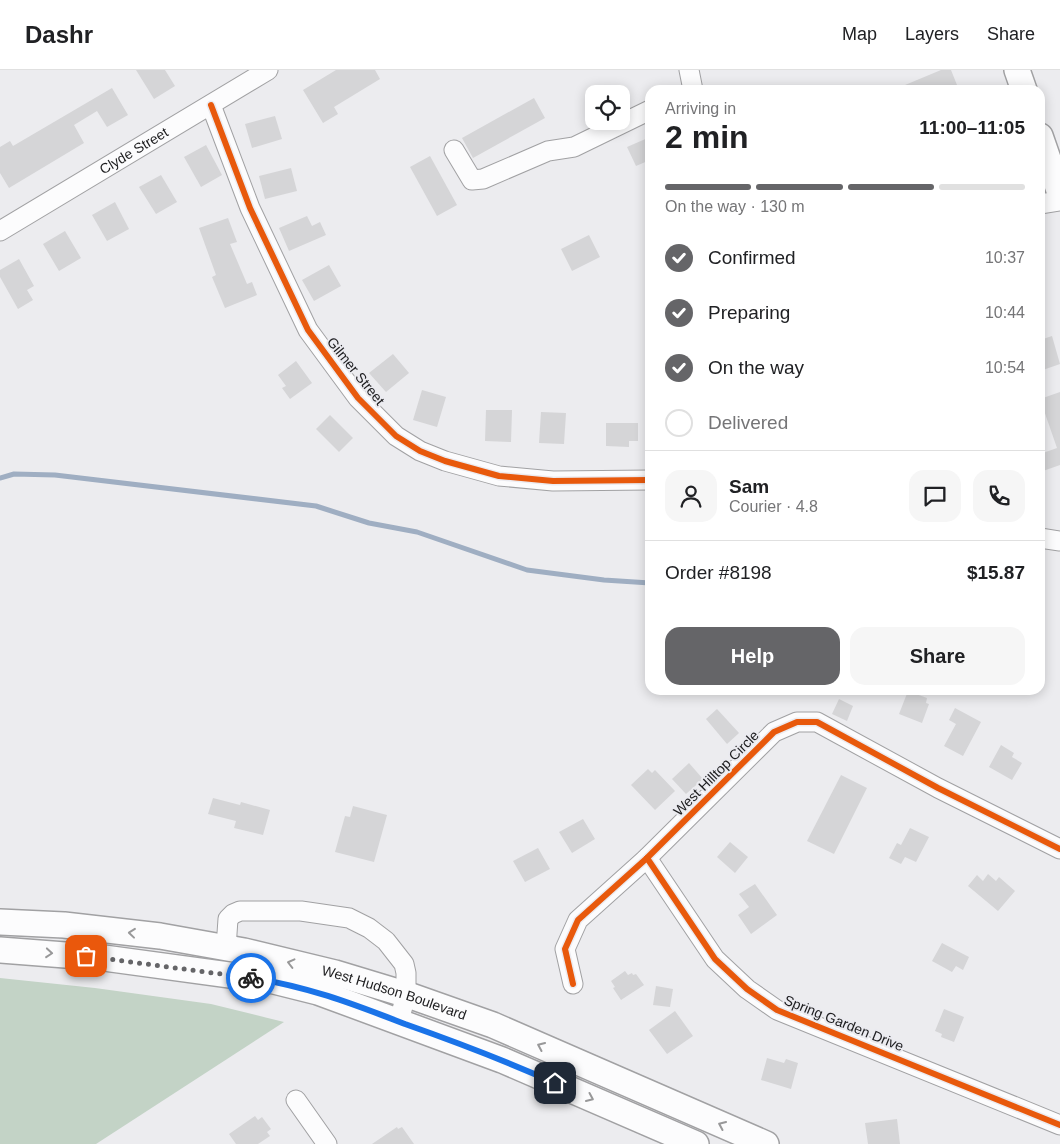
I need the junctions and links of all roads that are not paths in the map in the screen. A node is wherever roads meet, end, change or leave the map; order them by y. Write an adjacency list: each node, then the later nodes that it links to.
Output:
1 (268, 70): 6 (street, Clyde Street)
2 (689, 70): 4 (street)
3 (1017, 70): 5 (main road)
4 (691, 85)
5 (1022, 85)
6 (211, 105): 13 (street, Clyde Street); 14 (street, Gilmer Street)
7 (645, 112): 8 (street)
8 (454, 150)
9 (1045, 150): 10 (main road)
10 (1060, 193)
11 (1060, 202): 12 (street)
12 (1045, 204)
13 (0, 231)
14 (645, 480)
15 (1045, 539): 16 (street)
16 (1060, 542)
17 (1060, 849): 18 (street, West Hilltop Circle)
18 (648, 858): 22 (street, West Hilltop Circle); 26 (street, Spring Garden Drive)
19 (0, 922): 20 (main road, West Hudson Boulevard, one-way to 19)
20 (226, 948): 23 (main road, West Hudson Boulevard, one-way to 20); 23 (street)
21 (0, 950): 24 (main road, West Hudson Boulevard, one-way to 24)
22 (573, 984)
23 (406, 995): 24 (street); 29 (main road, West Hudson Boulevard, one-way to 23)
24 (399, 1021): 28 (main road, West Hudson Boulevard, one-way to 28)
25 (296, 1100): 27 (street)
26 (1060, 1125)
27 (327, 1144)
28 (696, 1144)
29 (766, 1144)

